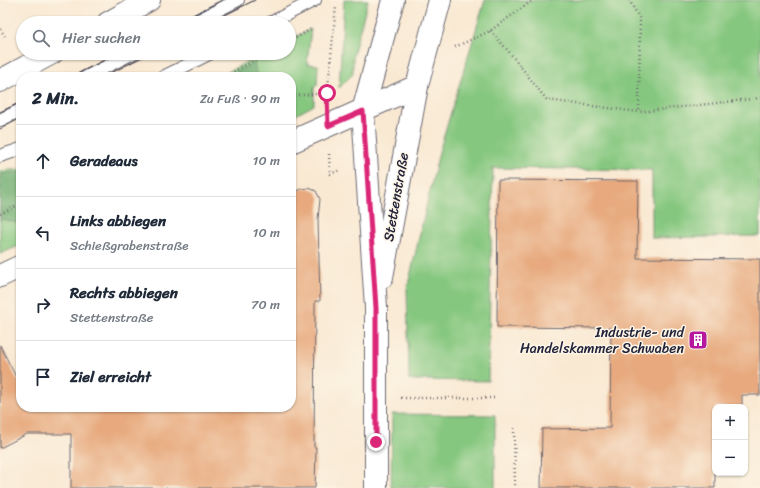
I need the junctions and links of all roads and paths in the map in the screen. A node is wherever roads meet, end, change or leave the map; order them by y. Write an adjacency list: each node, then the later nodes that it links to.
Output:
1 (149, 0): 9 (street)
2 (238, 0): 10 (lane)
3 (315, 0): 11 (lane)
4 (337, 0): 29 (path)
5 (393, 0): 32 (street, Stettenstraße)
6 (440, 0): 28 (street, Stettenstraße)
7 (532, 0): 14 (path)
8 (629, 0): 34 (path)
9 (120, 16)
10 (207, 16)
11 (284, 16)
12 (0, 28): 15 (path)
13 (312, 29): 16 (path)
14 (490, 31): 17 (path); 34 (path)
15 (5, 36)
16 (296, 38)
17 (455, 47)
18 (39, 60): 23 (street)
19 (119, 60): 24 (lane)
20 (197, 60): 25 (lane)
21 (256, 60): 26 (path)
22 (16, 72): 27 (street)
23 (17, 72)
24 (96, 72)
25 (173, 72)
26 (233, 72)
27 (0, 81)
28 (416, 86): 32 (street); 44 (street, Stettenstraße)
29 (327, 93): 30 (path); 36 (path)
30 (296, 96)
31 (760, 98): 34 (path)
32 (363, 111): 36 (street); 44 (street, Stettenstraße)
33 (16, 112): 35 (lane)
34 (639, 112)
35 (0, 120)
36 (328, 126): 37 (street)
37 (296, 140)
38 (16, 151): 39 (lane)
39 (0, 156)
40 (16, 206): 41 (path)
41 (0, 214)
42 (16, 268): 43 (street)
43 (0, 276)
44 (376, 308): 45 (street, Stettenstraße)
45 (376, 398): 46 (path); 48 (street, Stettenstraße)
46 (497, 398)
47 (514, 428): 49 (path)
48 (376, 488)
49 (515, 488)

